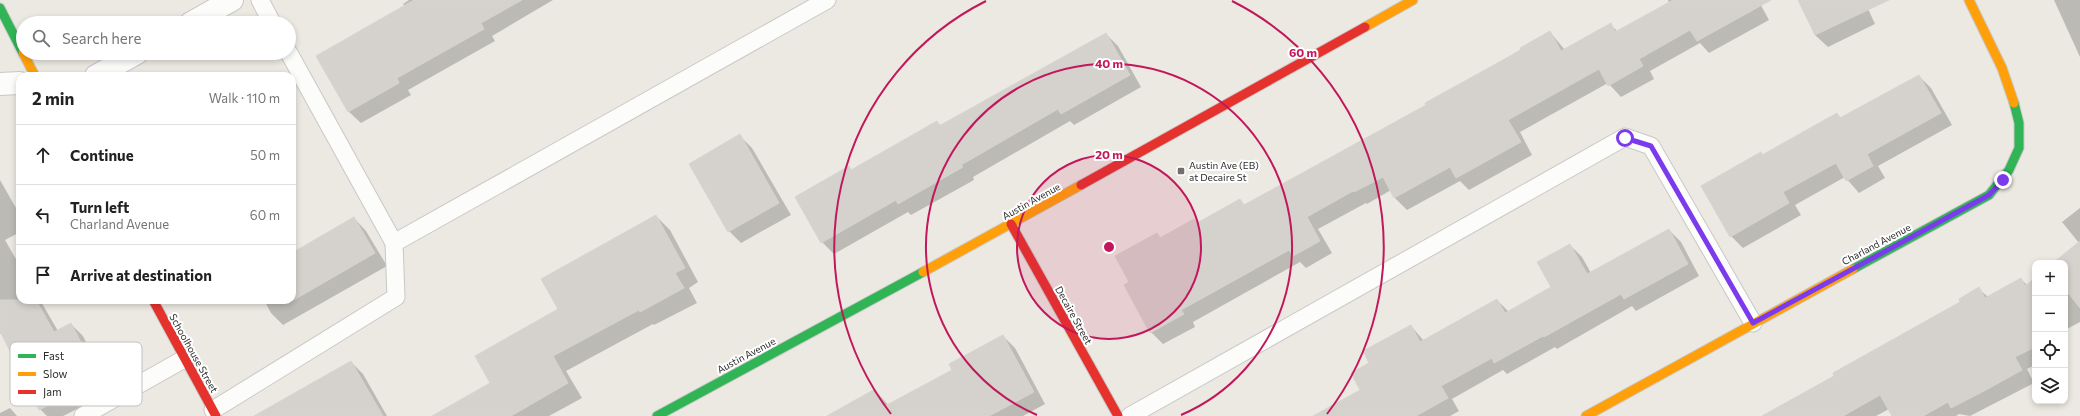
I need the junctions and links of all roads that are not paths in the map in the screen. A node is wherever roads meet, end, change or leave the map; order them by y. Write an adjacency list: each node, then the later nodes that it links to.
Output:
1 (232, 0): 7 (street)
2 (260, 0): 8 (lane)
3 (827, 0): 18 (lane)
4 (1413, 0): 17 (street, Austin Avenue)
5 (1968, 0): 20 (street, Charland Avenue)
6 (0, 8): 9 (street)
7 (203, 16)
8 (268, 16)
9 (16, 39)
10 (27, 60): 13 (street)
11 (125, 60): 14 (street)
12 (293, 60): 18 (lane)
13 (33, 72)
14 (103, 72)
15 (16, 83): 16 (street)
16 (0, 84)
17 (1012, 224): 26 (street, Austin Avenue); 27 (street, Decaire Street)
18 (394, 243): 24 (lane)
19 (155, 304): 21 (street, Schoolhouse Street)
20 (1753, 323): 28 (lane); 29 (street, Charland Avenue)
21 (184, 359): 22 (lane); 24 (street, Schoolhouse Street)
22 (142, 383)
23 (101, 406): 25 (lane)
24 (215, 413)
25 (83, 416)
26 (657, 416)
27 (1118, 416)
28 (1130, 416)
29 (1586, 416)

